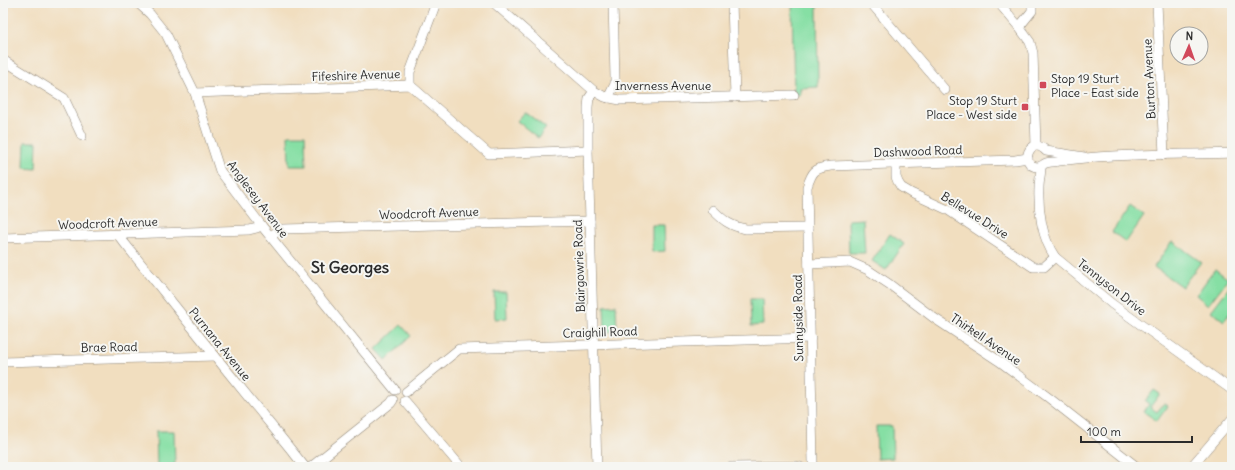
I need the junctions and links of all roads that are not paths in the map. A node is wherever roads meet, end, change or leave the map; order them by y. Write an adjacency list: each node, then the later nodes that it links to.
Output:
1 (138, 3): 15 (street, Anglesey Avenue)
2 (436, 3): 12 (street)
3 (494, 3): 14 (street, Inverness Avenue)
4 (613, 3): 18 (street)
5 (732, 3): 17 (street)
6 (871, 3): 13 (street)
7 (999, 3): 10 (street)
8 (1032, 3): 10 (street)
9 (1157, 3): 24 (street, Burton Avenue)
10 (1019, 27): 20 (street)
11 (3, 60): 19 (street)
12 (410, 85): 15 (street, Fifeshire Avenue); 21 (street, Fifeshire Avenue)
13 (946, 90)
14 (594, 91): 18 (street, Inverness Avenue); 21 (street, Blairgowrie Road)
15 (195, 93): 32 (street, Anglesey Avenue)
16 (794, 95): 17 (street, Inverness Avenue)
17 (735, 96): 18 (street, Inverness Avenue)
18 (608, 98)
19 (82, 136)
20 (1036, 146): 22 (street); 26 (street)
21 (588, 150): 31 (street, Blairgowrie Road)
22 (1046, 151): 25 (street); 28 (street)
23 (1232, 153): 24 (street)
24 (1164, 155): 25 (street)
25 (1084, 157): 28 (street)
26 (1028, 158): 27 (street, Dashwood Road); 28 (street)
27 (896, 164): 29 (street, Dashwood Road); 37 (street, Bellevue Drive)
28 (1043, 164): 37 (street, Tennyson Drive)
29 (812, 174): 33 (street, Sunnyside Road)
30 (713, 210): 33 (street)
31 (590, 221): 35 (street, Woodcroft Avenue); 40 (street, Blairgowrie Road)
32 (261, 225): 34 (street, Woodcroft Avenue); 35 (street, Anglesey Avenue)
33 (808, 228): 38 (street, Sunnyside Road)
34 (118, 235): 36 (street, Woodcroft Avenue); 41 (street, Purnana Avenue)
35 (271, 236): 43 (street, Anglesey Avenue)
36 (3, 238)
37 (1055, 257): 44 (street, Tennyson Drive)
38 (809, 264): 39 (street, Sunnyside Road); 56 (street, Thirkell Avenue)
39 (811, 338): 40 (street, Craighill Road); 48 (street, Sunnyside Road)
40 (593, 345): 45 (street, Craighill Road); 52 (street, Blairgowrie Road)
41 (215, 356): 42 (street, Brae Road); 49 (street, Purnana Avenue)
42 (3, 362)
43 (395, 390): 45 (street); 46 (street)
44 (1232, 390)
45 (406, 397): 46 (street); 51 (street)
46 (393, 400): 50 (street)
47 (1231, 421): 57 (street)
48 (816, 465): 55 (street)
49 (305, 467)
50 (311, 467)
51 (461, 467)
52 (597, 467)
53 (731, 467): 54 (street)
54 (800, 467)
55 (804, 467)
56 (1137, 467)
57 (1191, 467)

